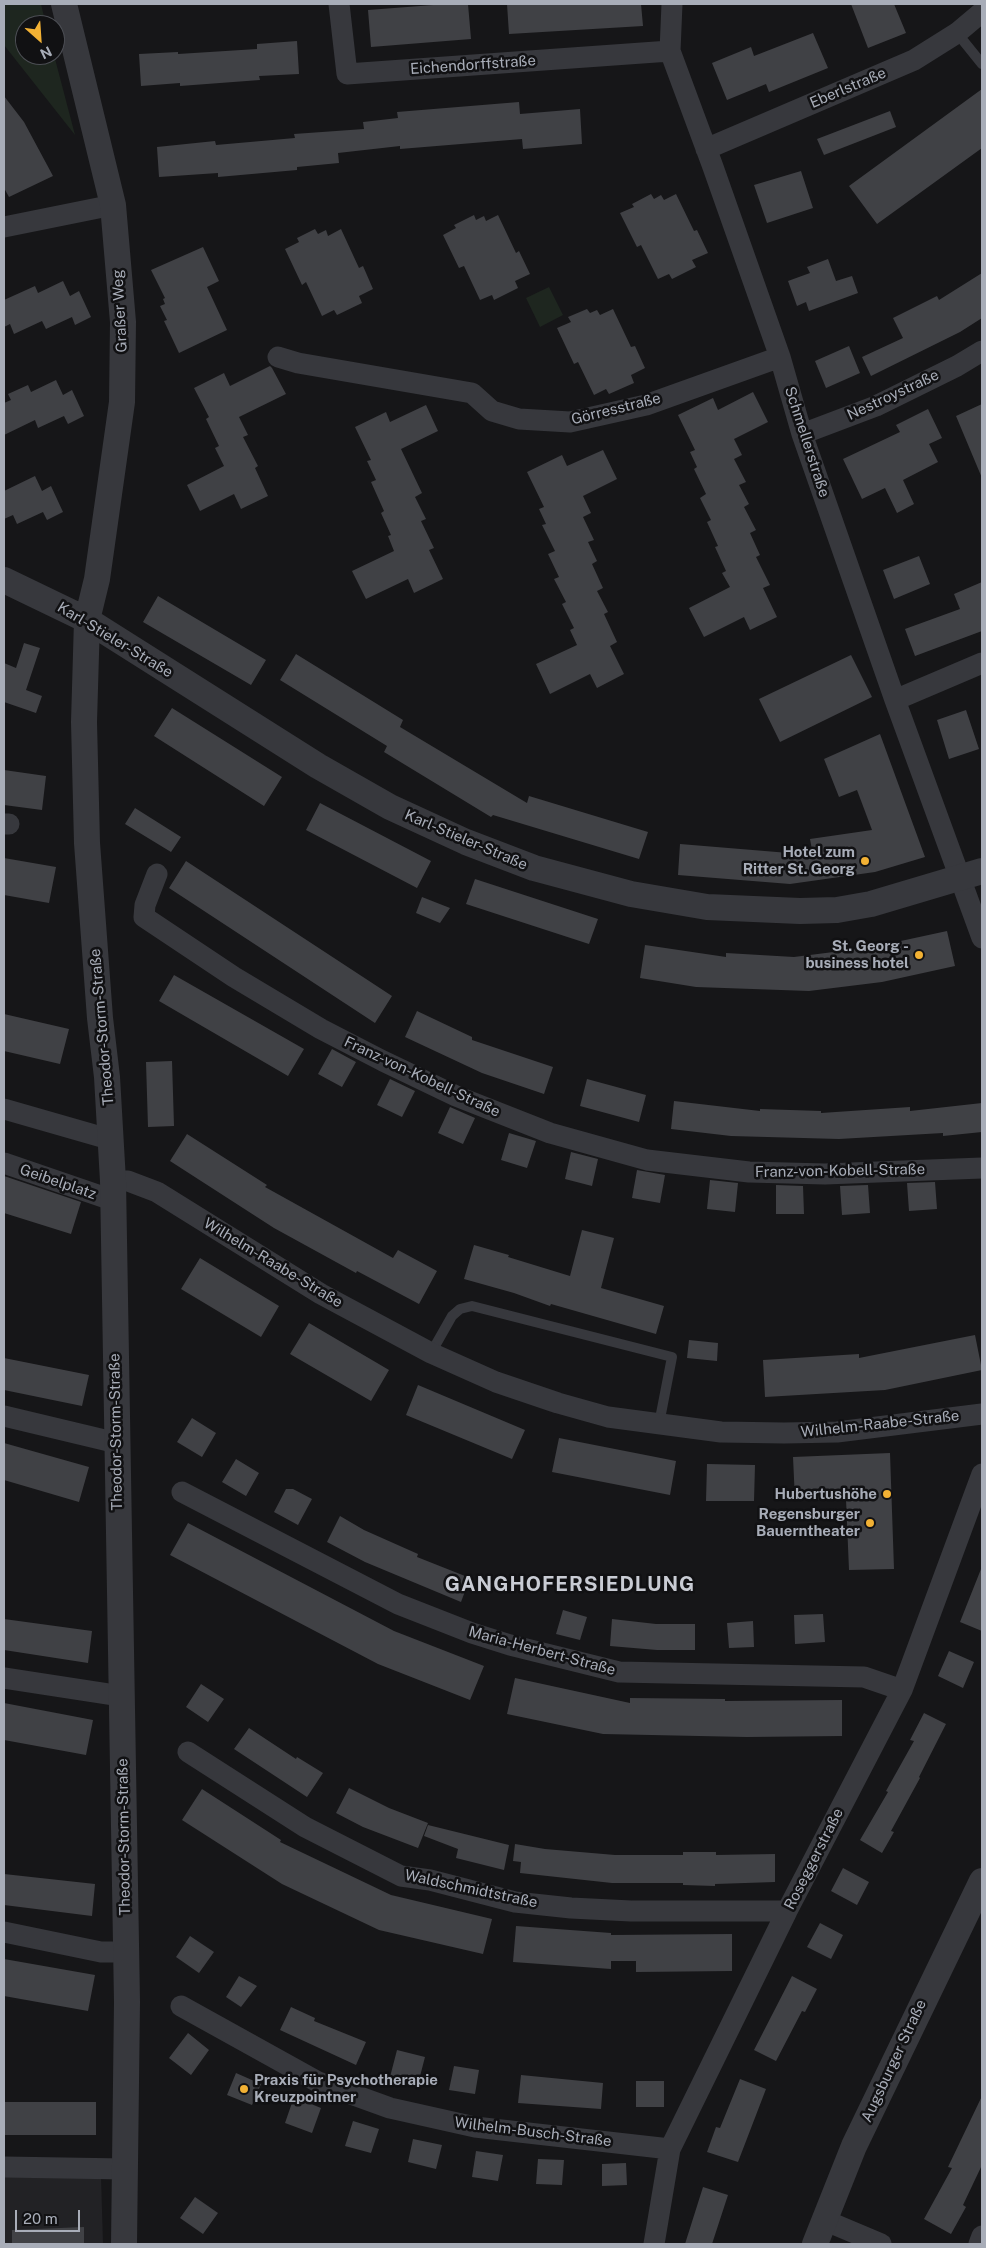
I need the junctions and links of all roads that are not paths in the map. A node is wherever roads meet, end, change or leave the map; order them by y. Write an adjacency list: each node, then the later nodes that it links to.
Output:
1 (64, 4): 9 (street, Graßer Weg)
2 (339, 4): 6 (street, Eichendorffstraße)
3 (672, 4): 6 (street, Schmellerstraße)
4 (982, 12): 5 (street, Eberlstraße)
5 (957, 33): 7 (lane); 8 (street, Eberlstraße)
6 (670, 51): 8 (street, Schmellerstraße)
7 (982, 64)
8 (706, 149): 13 (street, Schmellerstraße)
9 (113, 204): 10 (street); 16 (street, Graßer Weg)
10 (4, 227)
11 (982, 351): 14 (street, Nestroystraße)
12 (278, 357): 13 (street, Görresstraße)
13 (780, 357): 14 (street, Schmellerstraße)
14 (802, 434): 18 (street, Schmellerstraße)
15 (4, 580): 16 (street, Karl-Stieler-Straße)
16 (87, 620): 20 (street, Karl-Stieler-Straße); 23 (street, Theodor-Storm-Straße)
17 (982, 663): 18 (street)
18 (895, 700): 20 (street, Schmellerstraße)
19 (158, 874): 25 (street, Franz-von-Kobell-Straße)
20 (971, 875): 21 (street)
21 (982, 938)
22 (4, 1108): 23 (street)
23 (112, 1140): 26 (street, Theodor-Storm-Straße)
24 (4, 1163): 26 (street, Geibelplatz)
25 (982, 1168)
26 (113, 1190): 27 (street, Wilhelm-Raabe-Straße); 31 (street, Theodor-Storm-Straße)
27 (431, 1353): 30 (street, Wilhelm-Raabe-Straße); 30 (lane)
28 (982, 1414): 30 (street, Wilhelm-Raabe-Straße)
29 (4, 1416): 31 (street)
30 (659, 1424)
31 (117, 1443): 36 (street, Theodor-Storm-Straße)
32 (982, 1474): 35 (street, Roseggerstraße)
33 (182, 1492): 35 (street, Maria-Herbert-Straße)
34 (4, 1678): 36 (street)
35 (902, 1690): 39 (street, Roseggerstraße)
36 (122, 1696): 41 (street, Theodor-Storm-Straße)
37 (188, 1752): 39 (street, Waldschmidtstraße)
38 (982, 1880): 46 (street, Augsburger Straße)
39 (787, 1911): 43 (street, Roseggerstraße)
40 (4, 1932): 41 (street)
41 (126, 1952): 45 (street, Theodor-Storm-Straße)
42 (181, 2006): 43 (street, Wilhelm-Busch-Straße)
43 (670, 2149): 49 (street, Roseggerstraße)
44 (4, 2167): 45 (street)
45 (125, 2169): 48 (street, Theodor-Storm-Straße)
46 (824, 2220): 50 (street, Augsburger Straße); 51 (street)
47 (982, 2236): 52 (street)
48 (124, 2244)
49 (654, 2244)
50 (815, 2244)
51 (881, 2244)
52 (979, 2244)

